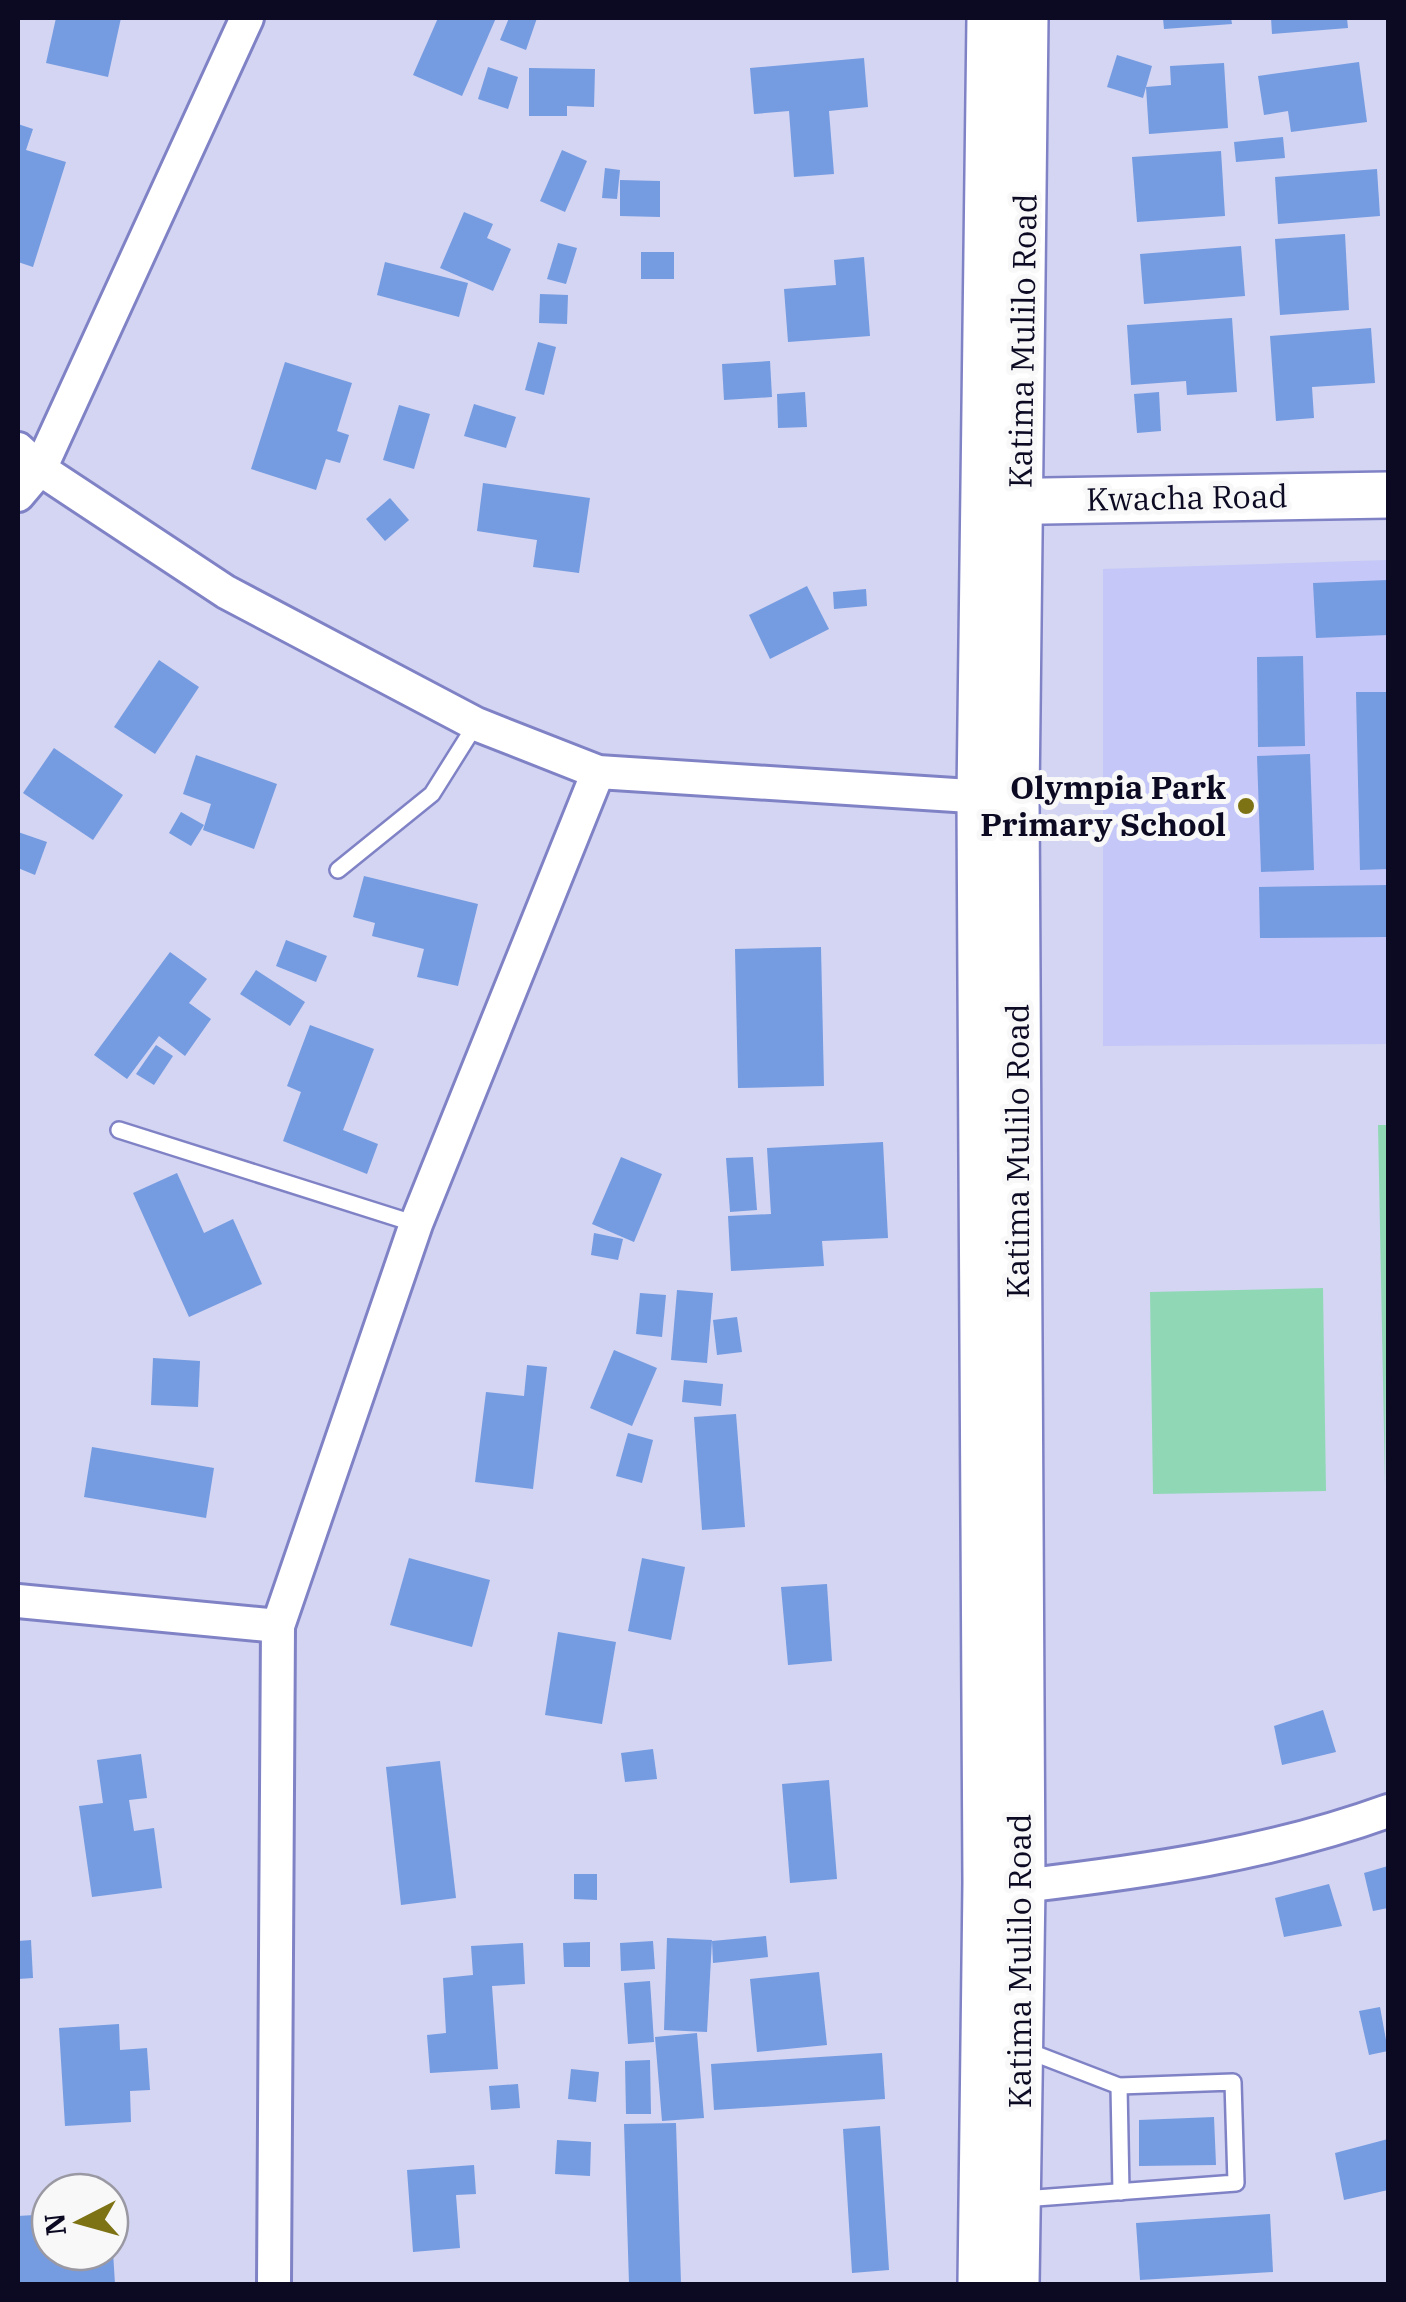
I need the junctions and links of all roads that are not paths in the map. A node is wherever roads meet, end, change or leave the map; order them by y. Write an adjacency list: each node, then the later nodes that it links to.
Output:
1 (246, 18): 4 (street)
2 (990, 18): 7 (main road, Katima Mulilo Road)
3 (1026, 18): 7 (main road, Katima Mulilo Road)
4 (29, 459): 6 (street); 8 (street)
5 (1388, 494): 7 (main road, Kwacha Road)
6 (18, 496)
7 (1003, 502): 10 (main road, Katima Mulilo Road)
8 (476, 724): 9 (street); 11 (lane)
9 (598, 772): 10 (street); 13 (street)
10 (998, 798): 17 (main road, Katima Mulilo Road); 18 (main road, Katima Mulilo Road)
11 (338, 870)
12 (120, 1130): 13 (lane)
13 (416, 1224): 15 (street)
14 (18, 1601): 15 (street)
15 (278, 1626): 22 (street)
16 (1388, 1811): 17 (street)
17 (1022, 1886): 18 (main road, Katima Mulilo Road)
18 (1002, 2048): 19 (lane); 21 (main road, Katima Mulilo Road)
19 (1118, 2086): 20 (lane); 20 (lane)
20 (1122, 2192): 21 (lane)
21 (1000, 2200): 23 (main road, Katima Mulilo Road); 24 (main road, Katima Mulilo Road)
22 (274, 2284)
23 (981, 2284)
24 (1016, 2284)

